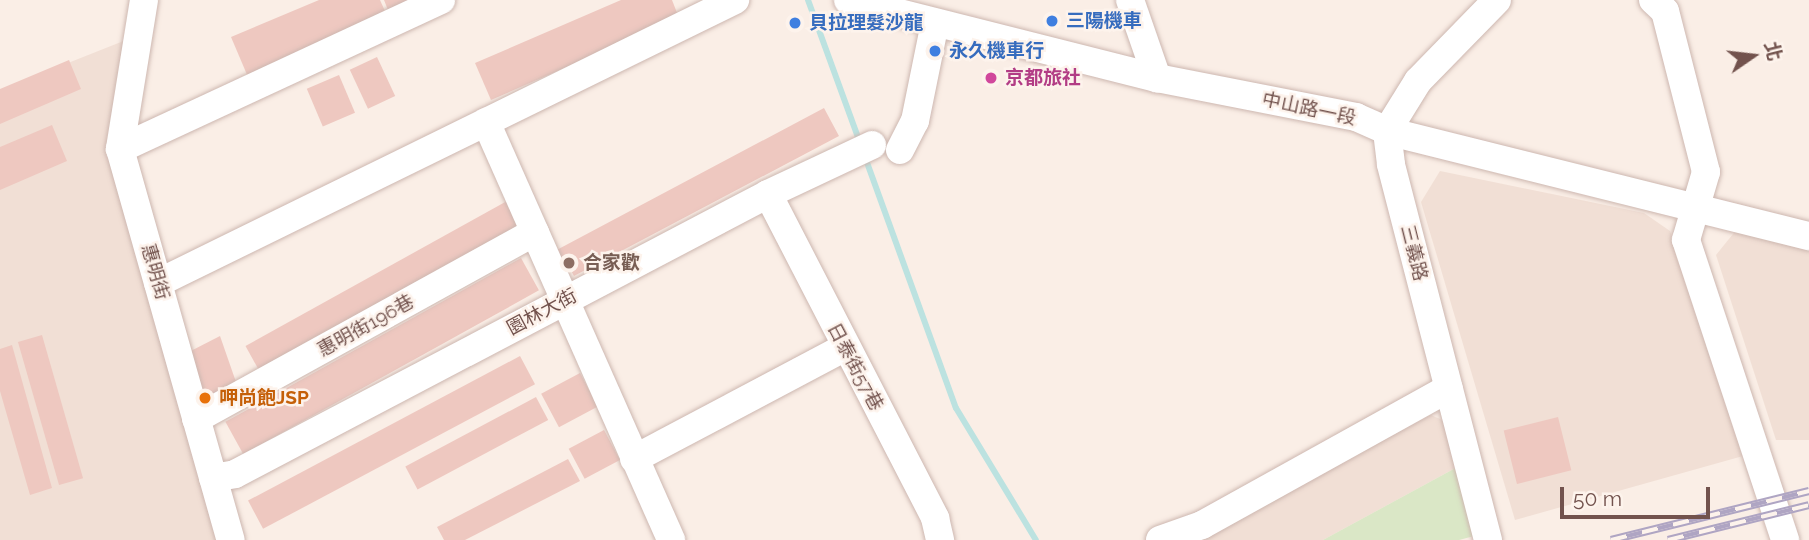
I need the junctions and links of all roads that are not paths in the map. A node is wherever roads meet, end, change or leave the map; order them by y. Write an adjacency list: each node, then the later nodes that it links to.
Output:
1 (144, 0): 13 (street, 惠明街)
2 (441, 0): 13 (street)
3 (735, 0): 10 (street)
4 (848, 0): 8 (street, 中山路一段)
5 (1130, 0): 9 (street)
6 (1497, 0): 11 (street)
7 (1668, 4): 16 (street)
8 (935, 23): 9 (street, 中山路一段); 14 (street)
9 (1157, 78): 11 (street, 中山路一段)
10 (486, 122): 17 (street); 19 (street)
11 (1387, 131): 16 (street, 中山路一段); 22 (street, 三義路)
12 (872, 145): 15 (street, 園林大街)
13 (120, 149): 19 (street, 惠明街)
14 (900, 150)
15 (768, 194): 20 (street, 園林大街); 21 (street, 日泰街57巷)
16 (1697, 208): 18 (street, 中山路一段); 31 (street)
17 (535, 232): 20 (street); 23 (street, 惠明街196巷)
18 (1809, 236)
19 (158, 283): 23 (street, 惠明街)
20 (566, 300): 24 (street); 25 (street, 園林大街)
21 (844, 348): 24 (street); 28 (street, 日泰街57巷)
22 (1449, 388): 29 (street); 30 (street, 三義路)
23 (196, 419): 25 (street, 惠明街)
24 (634, 459): 27 (street)
25 (213, 478): 26 (street, 惠明街)
26 (231, 540)
27 (671, 540)
28 (940, 540)
29 (1160, 540)
30 (1488, 540)
31 (1785, 540)

